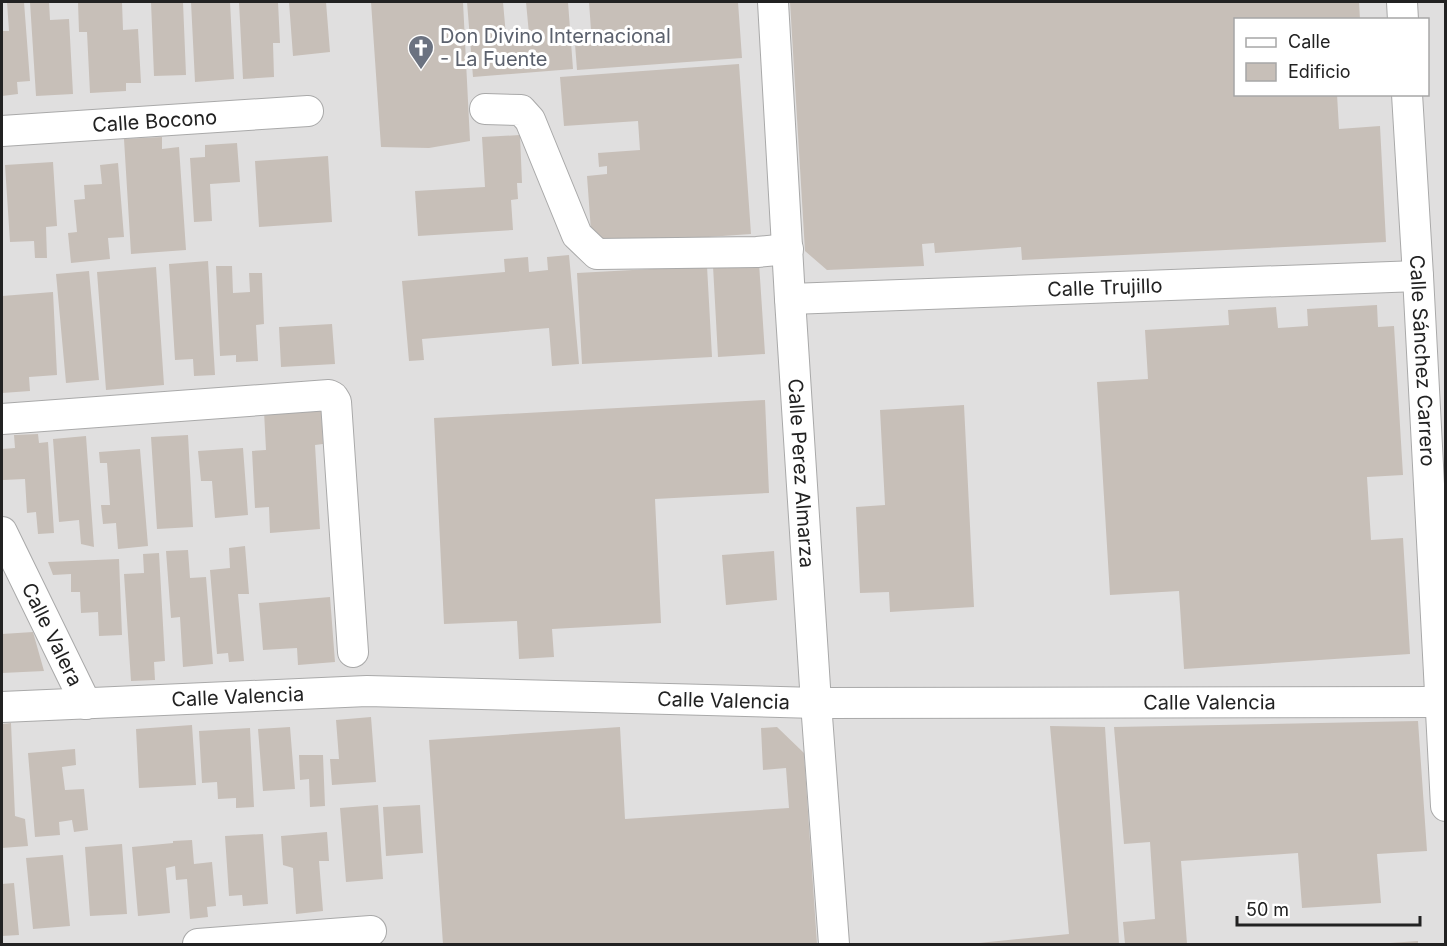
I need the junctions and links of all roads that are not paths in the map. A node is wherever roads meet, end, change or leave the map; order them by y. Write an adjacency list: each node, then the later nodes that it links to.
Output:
1 (773, 2): 8 (street, Calle Perez Almarza)
2 (1402, 2): 3 (street)
3 (1403, 18)
4 (1407, 96): 9 (street, Calle Sánchez Carrero)
5 (485, 110): 8 (street)
6 (308, 111): 7 (street, Calle Bocono)
7 (2, 131)
8 (788, 249): 10 (street, Calle Perez Almarza)
9 (1419, 276): 10 (street, Calle Trujillo); 14 (street, Calle Sánchez Carrero)
10 (790, 299): 15 (street, Calle Perez Almarza)
11 (2, 419): 13 (street)
12 (2, 532): 16 (street, Calle Valera)
13 (353, 652)
14 (1442, 702): 15 (street, Calle Valencia); 18 (street, Calle Sánchez Carrero)
15 (816, 703): 16 (street, Calle Valencia); 21 (street, Calle Perez Almarza)
16 (86, 704): 17 (street, Calle Valencia)
17 (2, 707)
18 (1446, 806)
19 (371, 931): 20 (street)
20 (198, 945)
21 (834, 945)

